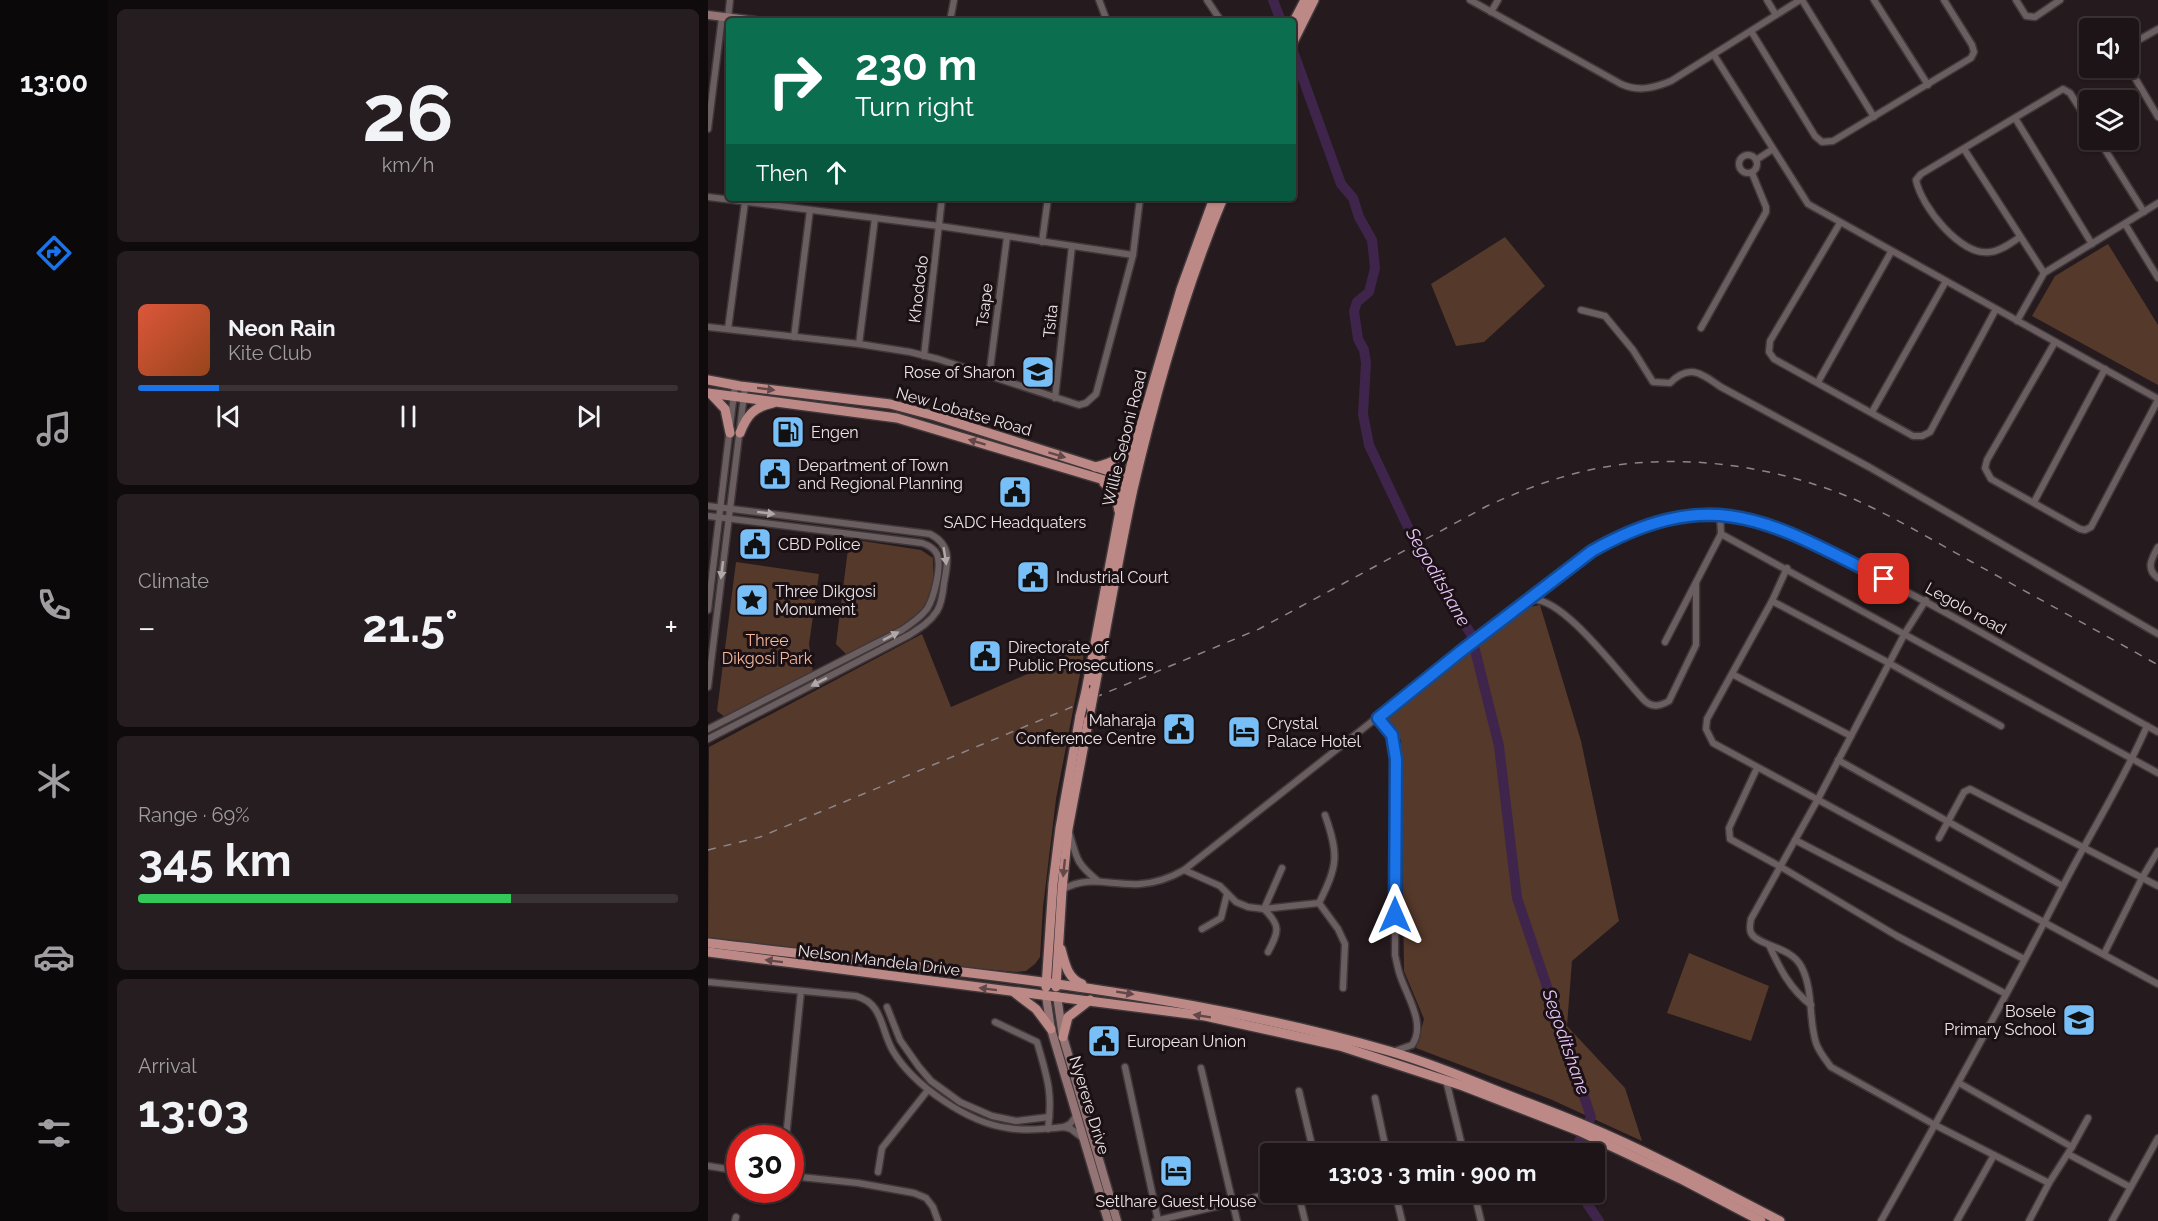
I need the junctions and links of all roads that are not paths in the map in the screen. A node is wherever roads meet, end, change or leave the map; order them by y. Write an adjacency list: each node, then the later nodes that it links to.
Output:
1 (730, 0): 17 (street)
2 (954, 0): 19 (street)
3 (1099, 0): 20 (street)
4 (1208, 0): 21 (street)
5 (1470, 0): 14 (street)
6 (1497, 0): 14 (street)
7 (1767, 0): 16 (street)
8 (1801, 0): 16 (street); 31 (street)
9 (1875, 0): 29 (street)
10 (1944, 0): 29 (street)
11 (2016, 0): 12 (street)
12 (2060, 0)
13 (1311, 1): 22 (main road); 25 (main road)
14 (1491, 12): 27 (street)
15 (708, 15): 17 (main road)
16 (1776, 15): 24 (street)
17 (725, 17): 18 (main road); 34 (street)
18 (733, 18)
19 (951, 18)
20 (1106, 18)
21 (1220, 18)
22 (1296, 19)
23 (2158, 29): 26 (street)
24 (1751, 31): 27 (street); 31 (street)
25 (1296, 35)
26 (2139, 40)
27 (1714, 55): 35 (street)
28 (2135, 78): 32 (street)
29 (1928, 84): 31 (street)
30 (2079, 107): 33 (street)
31 (1874, 117)
32 (2158, 117)
33 (2015, 118): 36 (street); 59 (street)
34 (708, 129)
35 (1773, 149): 38 (street); 53 (street)
36 (1964, 149): 57 (street); 57 (street)
37 (2105, 150): 51 (street)
38 (1756, 160): 39 (street); 39 (street)
39 (1752, 173): 70 (street)
40 (708, 196): 41 (street)
41 (726, 199)
42 (739, 201): 48 (street)
43 (942, 201): 55 (street, Khododo)
44 (1048, 201): 58 (street)
45 (1140, 201): 62 (street)
46 (1213, 201): 87 (main road, Willie Seboni Road)
47 (1222, 201): 91 (main road, Willie Seboni Road)
48 (745, 202): 50 (street); 71 (street)
49 (2158, 203): 51 (street)
50 (810, 210): 52 (street); 72 (street)
51 (2144, 212): 54 (street)
52 (875, 218): 55 (street); 74 (street)
53 (1840, 223): 61 (street); 79 (street)
54 (2125, 224): 59 (street); 64 (street)
55 (939, 226): 56 (street); 75 (street, Khododo)
56 (1007, 237): 58 (street); 77 (street, Tsape)
57 (2020, 237): 63 (street)
58 (1042, 242): 60 (street)
59 (2092, 244): 63 (street)
60 (1072, 246): 62 (street); 83 (street, Tsita)
61 (1892, 252): 65 (street); 79 (street)
62 (1133, 255): 83 (street)
63 (2044, 273): 68 (street)
64 (2158, 278)
65 (1946, 281): 66 (street); 86 (street)
66 (1996, 309): 68 (street); 86 (street)
67 (1581, 310): 111 (street)
68 (2017, 321): 73 (street)
69 (708, 327): 71 (street)
70 (1701, 328)
71 (728, 329): 72 (street)
72 (794, 337): 74 (street)
73 (2055, 342): 76 (street); 92 (street)
74 (859, 344): 75 (street)
75 (924, 356): 77 (street)
76 (2105, 369): 84 (street); 92 (street)
77 (989, 377): 83 (street)
78 (708, 380): 80 (main road, New Lobatse Road)
79 (1818, 382): 86 (street)
80 (742, 389): 82 (main road, New Lobatse Road); 85 (main road, New Lobatse Road); 88 (street); 89 (main road, New Lobatse Road, one-way to 89)
81 (709, 393): 82 (main road, New Lobatse Road); 88 (main road)
82 (734, 396): 88 (street)
83 (1055, 398)
84 (2158, 399): 92 (street)
85 (782, 401): 88 (main road); 90 (main road, New Lobatse Road, one-way to 85)
86 (1872, 412)
87 (1139, 432): 89 (main road); 91 (main road, Willie Seboni Road)
88 (735, 433): 94 (street); 95 (street)
89 (1095, 467): 91 (main road, New Lobatse Road)
90 (1096, 478): 91 (main road, New Lobatse Road); 98 (main road)
91 (1131, 483): 98 (main road, Willie Seboni Road); 130 (main road, Willie Seboni Road, bridge)
92 (2034, 502)
93 (708, 506): 94 (street)
94 (720, 507): 95 (street); 99 (street)
95 (729, 509): 100 (street); 122 (street, one-way to 122)
96 (1720, 515): 101 (street); 106 (street, Legolo road); 107 (street, Legolo road)
97 (708, 516): 99 (street)
98 (1119, 516): 149 (main road, Willie Seboni Road, bridge)
99 (719, 517): 100 (street); 109 (street)
100 (728, 517): 115 (street, one-way to 115); 119 (street, one-way to 100)
101 (1721, 534): 103 (street); 105 (street)
102 (2158, 547): 104 (street)
103 (1787, 568): 108 (street); 110 (street)
104 (2158, 578)
105 (1696, 583): 107 (street); 112 (street)
106 (1926, 600): 110 (street); 118 (street, Legolo road)
107 (1527, 601): 116 (street, Legolo road)
108 (1772, 601): 113 (street); 114 (street)
109 (708, 610)
110 (1905, 633): 113 (street); 123 (street)
111 (2158, 634)
112 (1665, 642)
113 (1889, 663): 117 (street); 121 (street)
114 (1732, 674): 121 (street); 125 (street)
115 (708, 687)
116 (1378, 718): 137 (street, Legolo road); 172 (street)
117 (2001, 726)
118 (2146, 726): 120 (street, Legolo road); 123 (street)
119 (708, 729)
120 (2158, 732)
121 (1851, 736): 124 (street)
122 (708, 739)
123 (2133, 759): 126 (street); 133 (street)
124 (1838, 760): 127 (street); 129 (street)
125 (1757, 768): 127 (street); 135 (street)
126 (2158, 773)
127 (1818, 799): 132 (street); 146 (street)
128 (1325, 815): 144 (street)
129 (1948, 821): 131 (street); 133 (street); 140 (street)
130 (1068, 829): 139 (street); 142 (main road, one-way to 142)
131 (1939, 838)
132 (1795, 840): 135 (street); 154 (street)
133 (2084, 848): 138 (street); 140 (street)
134 (2158, 851): 138 (street)
135 (1781, 867): 150 (street); 163 (street)
136 (1282, 868): 145 (street)
137 (1184, 870): 139 (street, Legolo road); 143 (street)
138 (2142, 878): 141 (street); 153 (street)
139 (1099, 882): 142 (street, Legolo road)
140 (2063, 886): 146 (street)
141 (2158, 886)
142 (1062, 890): 149 (main road)
143 (1227, 894): 145 (street); 147 (street)
144 (1319, 903): 145 (street); 160 (street)
145 (1264, 909): 152 (street)
146 (2045, 922): 153 (street); 154 (street)
147 (1202, 929)
148 (708, 943): 155 (main road, Nelson Mandela Drive)
149 (1054, 944): 155 (main road); 157 (main road); 159 (main road)
150 (1769, 944): 167 (street); 167 (street)
151 (708, 952): 162 (main road, Nelson Mandela Drive, one-way to 151)
152 (1268, 952)
153 (2104, 954): 158 (street)
154 (2024, 959): 163 (street)
155 (1019, 979): 157 (main road, Nelson Mandela Drive)
156 (708, 982): 161 (street)
157 (1051, 983): 159 (main road, Nelson Mandela Drive); 164 (main road); 165 (main road)
158 (2158, 984)
159 (1089, 988): 172 (main road, Nelson Mandela Drive, one-way to 172)
160 (1343, 988)
161 (801, 991): 177 (street); 183 (street)
162 (1015, 993): 164 (main road, Nelson Mandela Drive); 170 (main road)
163 (2006, 994): 176 (street)
164 (1046, 996): 165 (main road, Nelson Mandela Drive); 170 (main road, Nyerere Drive)
165 (1057, 996): 166 (main road, Nelson Mandela Drive); 171 (main road, Nyerere Drive)
166 (1090, 1000): 171 (main road); 175 (main road, Nelson Mandela Drive, one-way to 166)
167 (1811, 1005): 184 (street)
168 (887, 1007): 181 (street)
169 (994, 1022): 181 (street)
170 (1052, 1029): 180 (main road, Nyerere Drive)
171 (1063, 1037): 211 (main road, Nyerere Drive)
172 (1392, 1052): 186 (main road, Nelson Mandela Drive)
173 (1125, 1067): 208 (street)
174 (1201, 1068): 203 (street)
175 (1446, 1080): 186 (main road, Nelson Mandela Drive); 192 (street)
176 (1959, 1083): 184 (street); 194 (street)
177 (928, 1090): 187 (street); 198 (street)
178 (1299, 1091): 190 (street)
179 (1375, 1098): 191 (street)
180 (1077, 1115): 185 (street); 189 (main road, Nyerere Drive)
181 (1049, 1117): 187 (street)
182 (2088, 1118): 194 (street)
183 (787, 1125)
184 (1935, 1125): 195 (street); 218 (street)
185 (1064, 1127): 187 (street); 189 (street)
186 (1582, 1128): 193 (main road)
187 (1048, 1129)
188 (2158, 1138): 201 (street)
189 (1084, 1139): 210 (main road, Nyerere Drive)
190 (1311, 1143)
191 (1385, 1143)
192 (1461, 1143)
193 (1629, 1150): 216 (main road); 217 (main road)
194 (2070, 1150): 200 (street); 201 (street)
195 (1994, 1155): 200 (street); 219 (street)
196 (708, 1166): 197 (street)
197 (726, 1169)
198 (878, 1172)
199 (804, 1177): 209 (street)
200 (2049, 1183): 220 (street)
201 (2130, 1187): 221 (street)
202 (1260, 1196): 203 (street)
203 (1233, 1203): 207 (street); 212 (street)
204 (1301, 1203): 213 (street)
205 (1398, 1203): 214 (street)
206 (1477, 1203): 215 (street)
207 (1172, 1219): 208 (street)
208 (1156, 1220)
209 (939, 1221)
210 (1108, 1221)
211 (1117, 1221)
212 (1237, 1221)
213 (1305, 1221)
214 (1402, 1221)
215 (1481, 1221)
216 (1761, 1221)
217 (1780, 1221)
218 (1881, 1221)
219 (1957, 1221)
220 (2029, 1221)
221 (2112, 1221)

